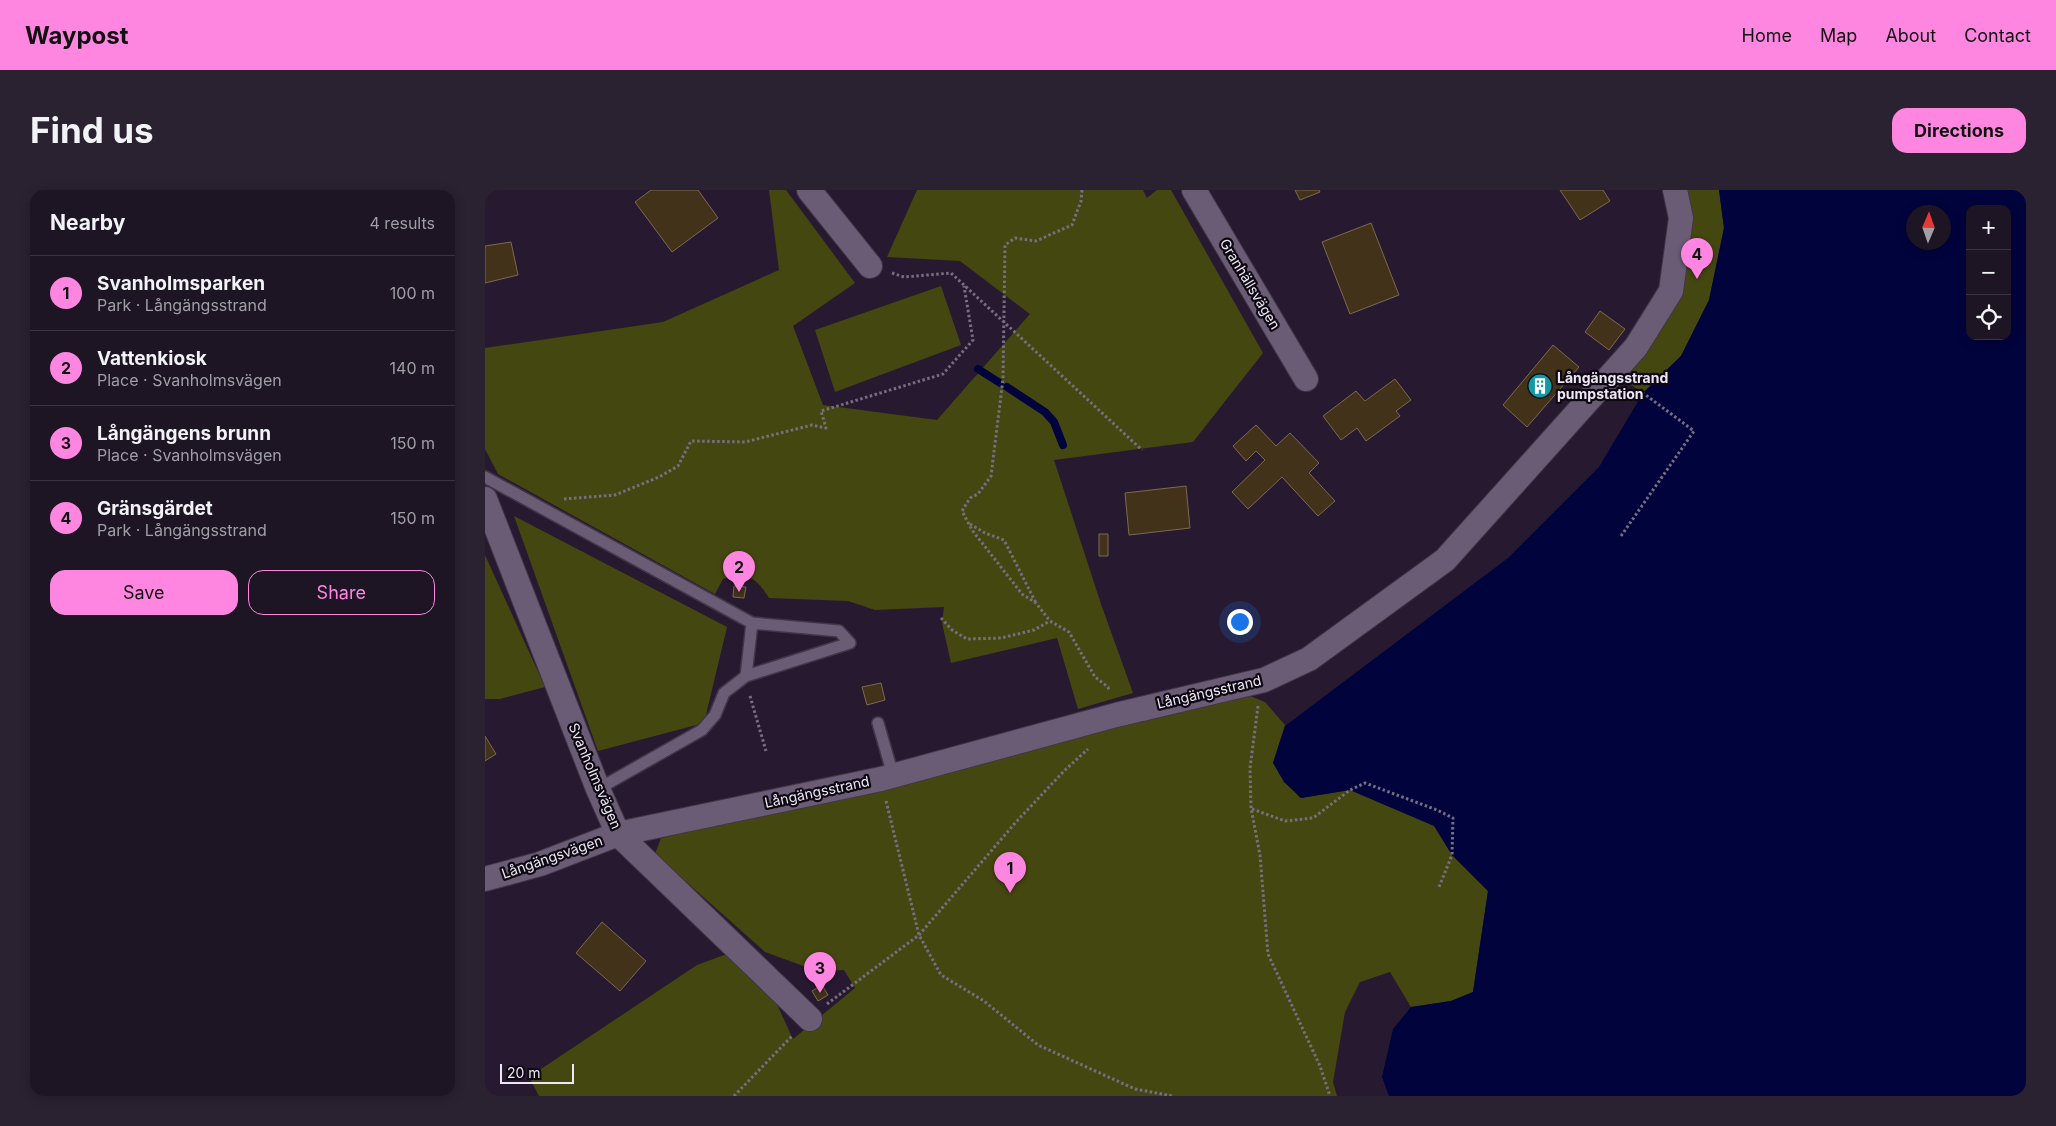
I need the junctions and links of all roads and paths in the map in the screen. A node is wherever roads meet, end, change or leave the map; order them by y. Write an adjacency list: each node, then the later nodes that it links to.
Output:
1 (809, 190): 5 (street)
2 (1083, 190): 7 (path)
3 (1194, 190): 8 (street, Granhällsvägen)
4 (1675, 190): 23 (street, Långängsstrand)
5 (870, 266): 6 (path)
6 (964, 286): 7 (path); 13 (path)
7 (1005, 324): 10 (path); 14 (path)
8 (1305, 379)
9 (1643, 393): 15 (path)
10 (1142, 450)
11 (485, 477): 13 (lane)
12 (485, 499): 28 (street, Svanholmsvägen)
13 (531, 502): 19 (lane)
14 (970, 524): 16 (path); 16 (path)
15 (1621, 536)
16 (1036, 603): 18 (path)
17 (941, 618): 18 (path)
18 (1050, 621): 23 (path)
19 (752, 623): 20 (lane); 20 (lane)
20 (745, 676): 28 (lane)
21 (1258, 700): 29 (path)
22 (754, 710): 26 (path)
23 (1116, 715): 27 (street, Långängsstrand)
24 (878, 723): 27 (lane)
25 (1093, 744): 33 (path)
26 (766, 751)
27 (887, 777): 30 (street, Långängsstrand); 33 (path)
28 (598, 789): 30 (street, Svanholmsvägen)
29 (1251, 808): 32 (path); 37 (path)
30 (618, 834): 31 (street, Långängsvägen); 34 (street, Svanholmsvägen)
31 (485, 879)
32 (1439, 887)
33 (919, 935): 34 (path); 36 (path)
34 (809, 1019): 35 (path)
35 (734, 1096)
36 (1173, 1096)
37 (1331, 1096)

